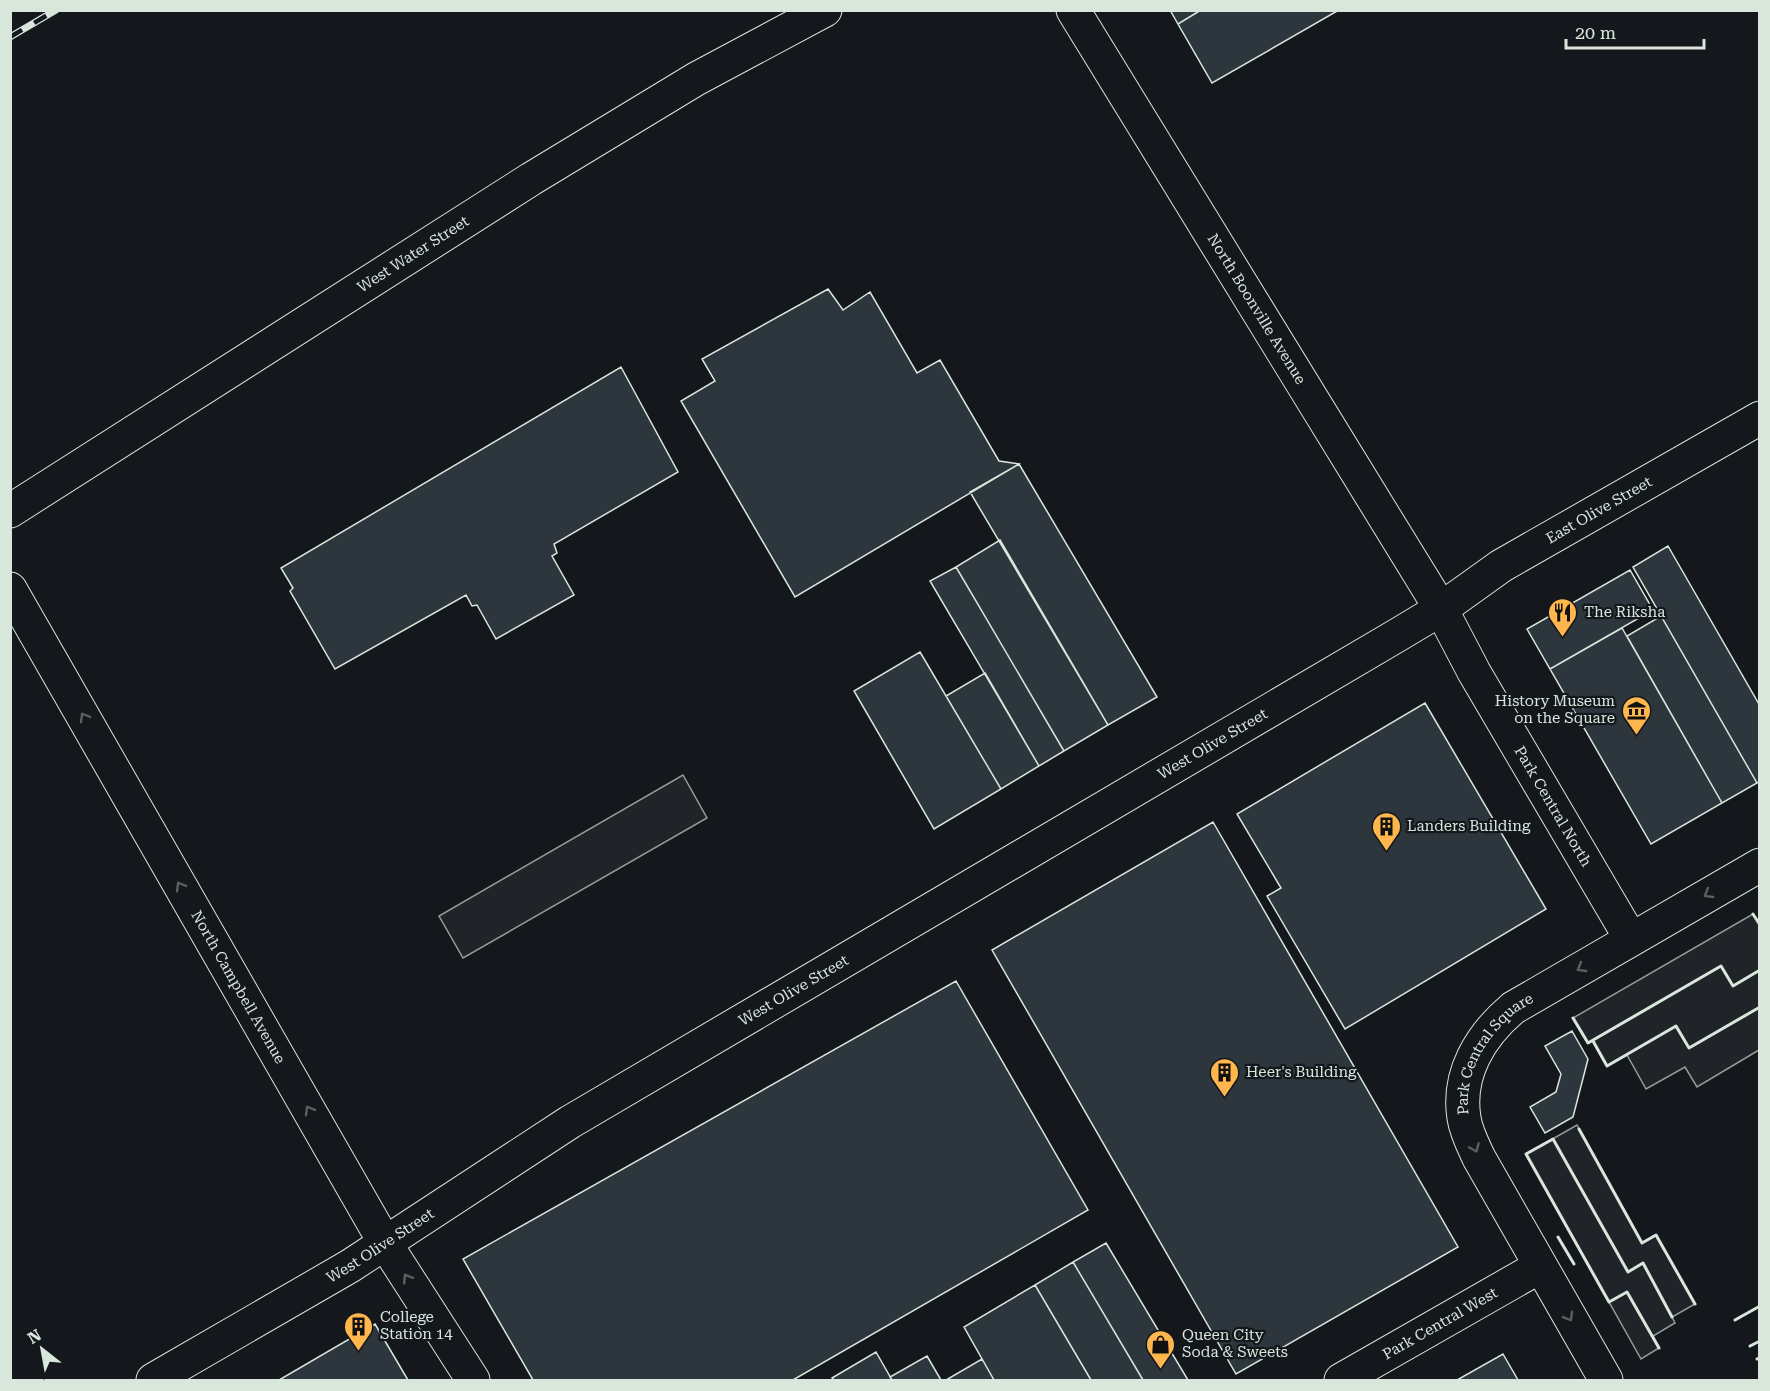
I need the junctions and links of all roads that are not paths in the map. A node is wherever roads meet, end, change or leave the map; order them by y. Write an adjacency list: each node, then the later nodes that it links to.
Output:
1 (825, 10): 4 (street, West Water Street)
2 (1073, 10): 6 (street, North Boonville Avenue)
3 (1760, 418): 6 (street, East Olive Street)
4 (10, 511)
5 (10, 589): 9 (street, North Campbell Avenue, one-way to 5)
6 (1441, 609): 8 (street, Park Central North); 9 (street, West Olive Street)
7 (1760, 865): 8 (street, Park Central Square, one-way to 8)
8 (1631, 939): 10 (street, Park Central Square, one-way to 10)
9 (385, 1242): 11 (street, West Olive Street); 12 (street, North Campbell Avenue, one-way to 9)
10 (1539, 1267): 13 (street, Park Central West); 14 (street, Park Central Square, one-way to 14)
11 (153, 1380)
12 (473, 1380)
13 (1341, 1380)
14 (1605, 1380)

